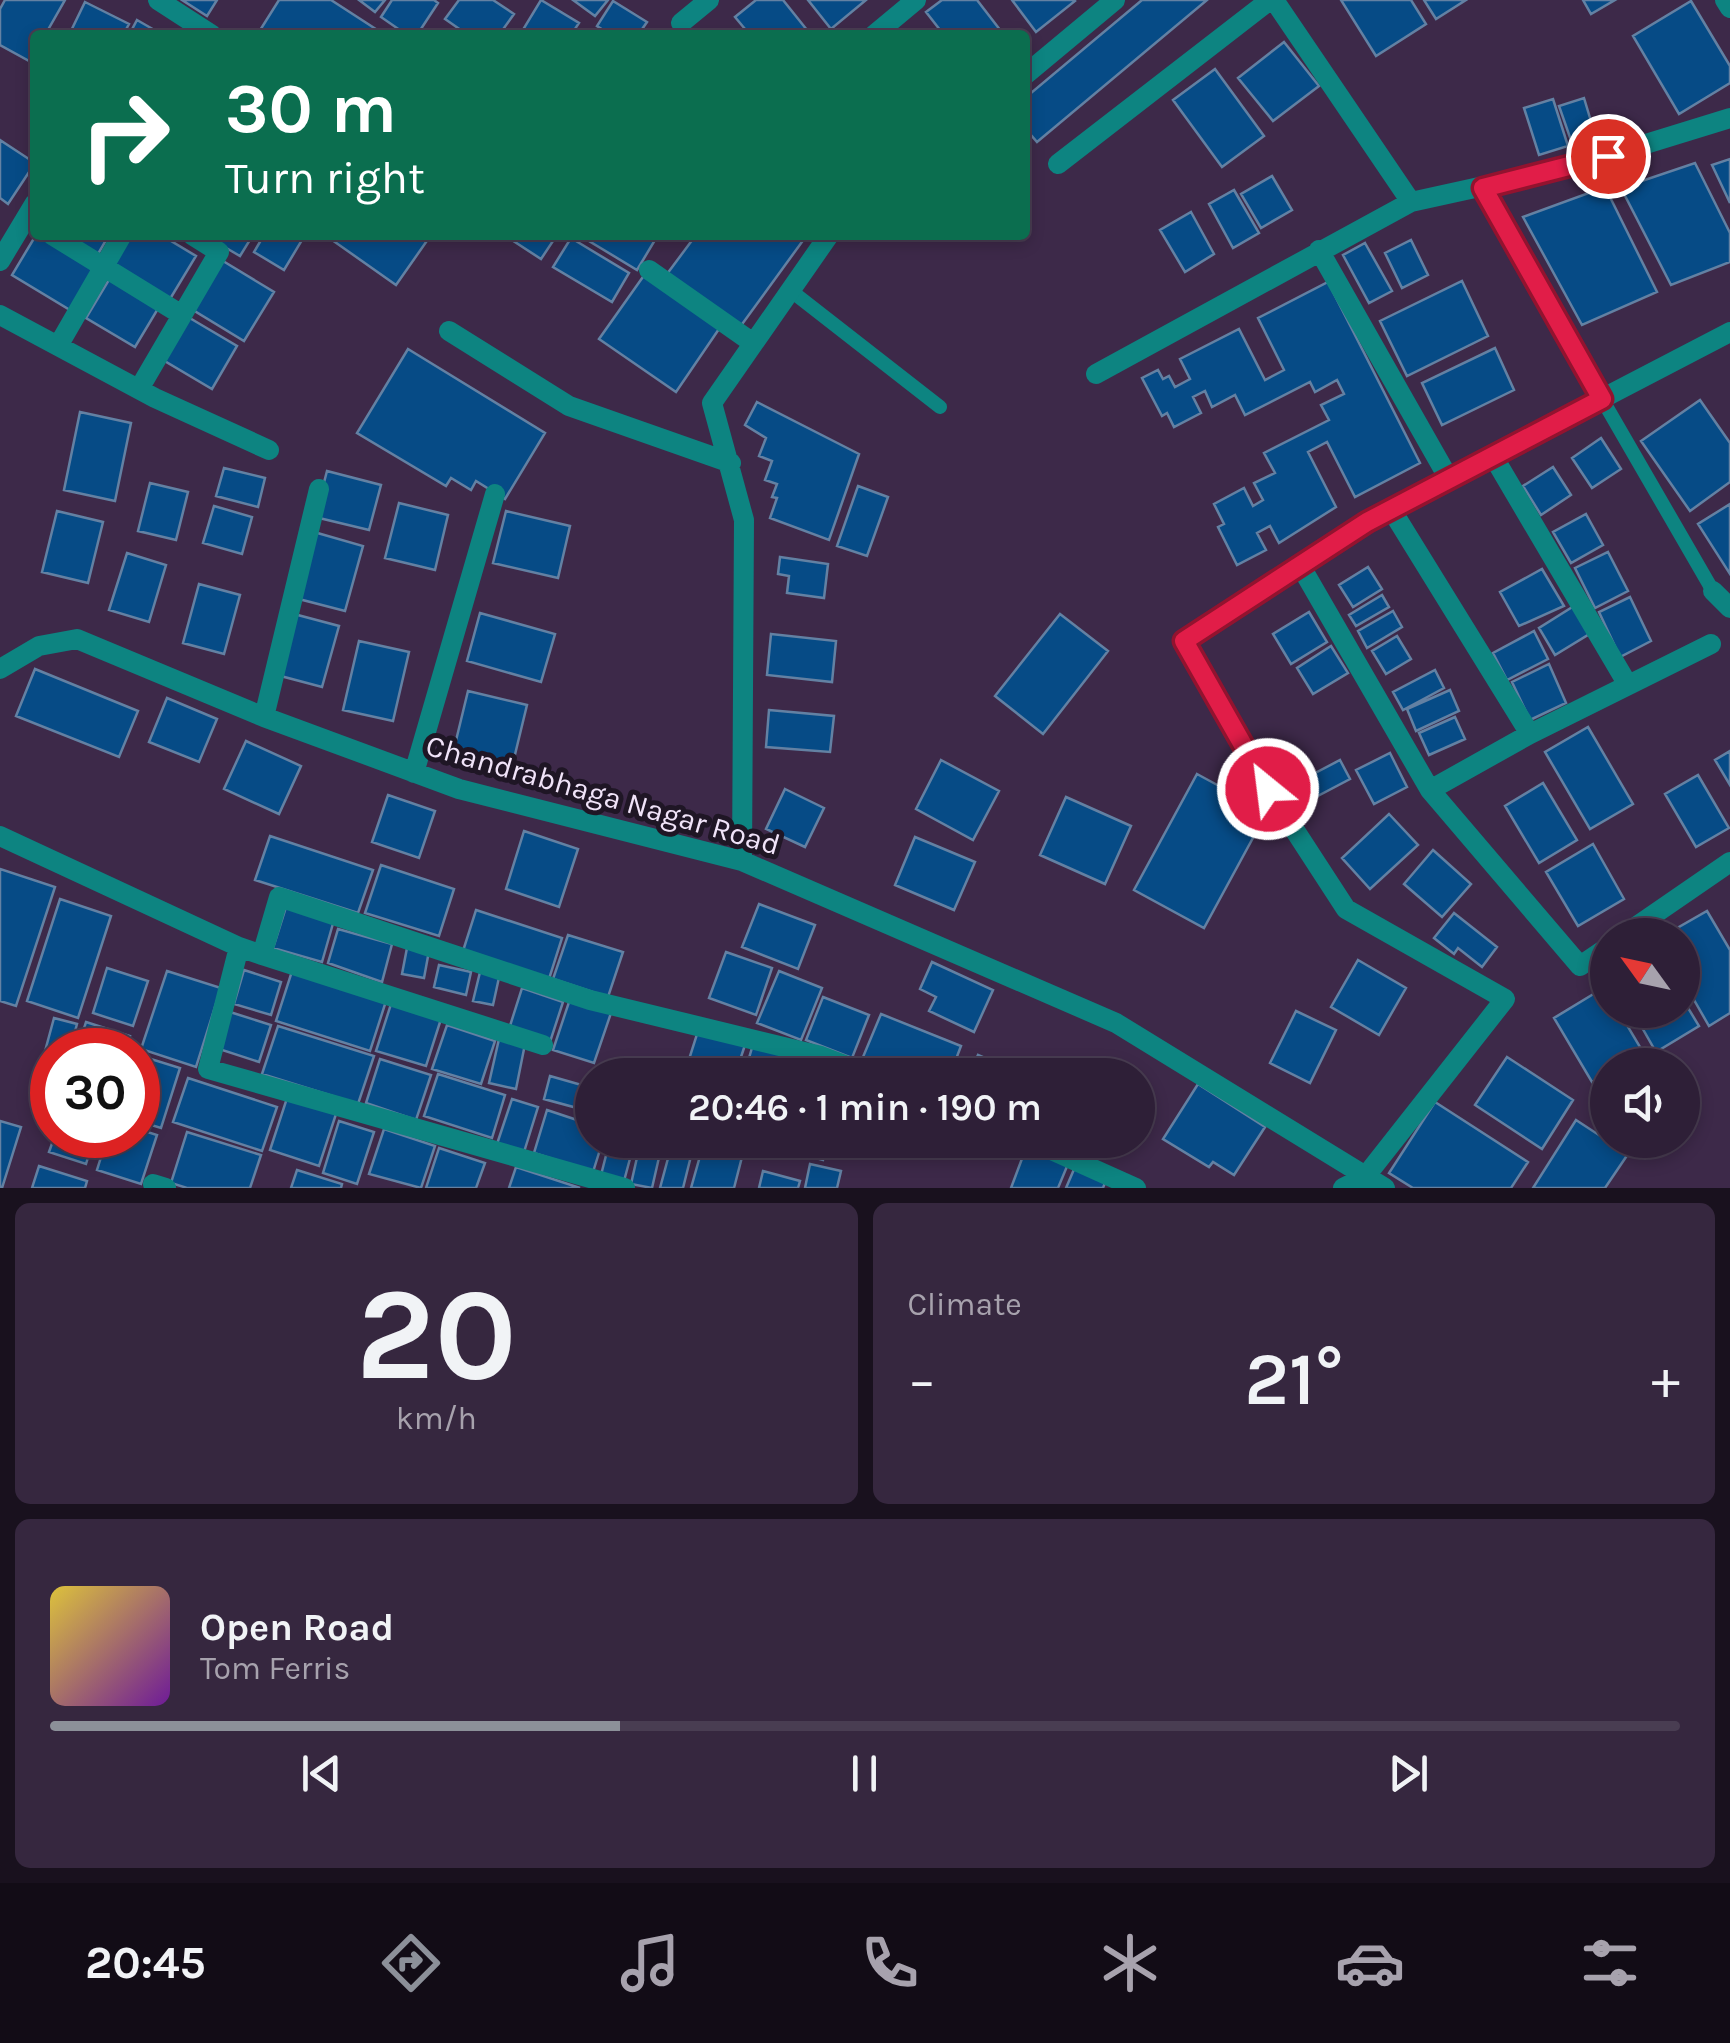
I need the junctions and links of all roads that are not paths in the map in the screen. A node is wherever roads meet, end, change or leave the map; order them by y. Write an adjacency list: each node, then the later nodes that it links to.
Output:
1 (158, 0): 9 (street)
2 (709, 0): 8 (street)
3 (916, 0): 10 (street)
4 (1115, 0): 11 (street)
5 (1272, 0): 13 (street); 15 (street)
6 (1725, 0): 7 (street)
7 (1730, 8)
8 (682, 24)
9 (204, 30)
10 (880, 30)
11 (1030, 71)
12 (1730, 118): 14 (street)
13 (1058, 164)
14 (1483, 188): 15 (street); 34 (street)
15 (1411, 202): 21 (street)
16 (30, 219): 22 (street)
17 (60, 240): 23 (street)
18 (119, 240): 23 (street)
19 (200, 240): 27 (street)
20 (825, 240): 25 (street)
21 (1319, 250): 32 (street); 39 (street)
22 (0, 261)
23 (104, 266): 27 (street); 31 (street)
24 (649, 270): 30 (street)
25 (790, 290): 30 (street); 35 (lane)
26 (0, 315): 31 (street)
27 (182, 315): 33 (street)
28 (449, 331): 38 (street)
29 (1730, 332): 34 (street)
30 (754, 343): 38 (street)
31 (58, 346): 33 (street)
32 (1096, 374)
33 (139, 389): 36 (street)
34 (1602, 399): 37 (street); 44 (lane)
35 (940, 407)
36 (269, 450)
37 (1493, 456): 39 (street); 48 (street)
38 (731, 463): 54 (street)
39 (1448, 479): 42 (street)
40 (320, 489): 49 (street)
41 (495, 494): 51 (street)
42 (1391, 509): 43 (street); 50 (street)
43 (1300, 565): 52 (street); 63 (street)
44 (1714, 591): 45 (street)
45 (1730, 608)
46 (1710, 644): 48 (street)
47 (0, 669): 49 (street, Chandrabhaga Nagar Road)
48 (1628, 686): 50 (street)
49 (264, 718): 51 (street, Chandrabhaga Nagar Road)
50 (1530, 734): 52 (street)
51 (414, 773): 54 (street, Chandrabhaga Nagar Road)
52 (1430, 790): 59 (street)
53 (2, 843): 57 (street)
54 (742, 861): 63 (street, Chandrabhaga Nagar Road)
55 (1730, 862): 56 (street)
56 (1649, 918)
57 (239, 947): 58 (street); 64 (street)
58 (262, 955): 60 (street); 61 (street)
59 (1590, 959)
60 (543, 1045)
61 (826, 1058)
62 (1069, 1158): 65 (street)
63 (1364, 1177): 66 (street); 67 (street, Chandrabhaga Nagar Road)
64 (625, 1188)
65 (1136, 1188)
66 (1343, 1188)
67 (1385, 1188)

